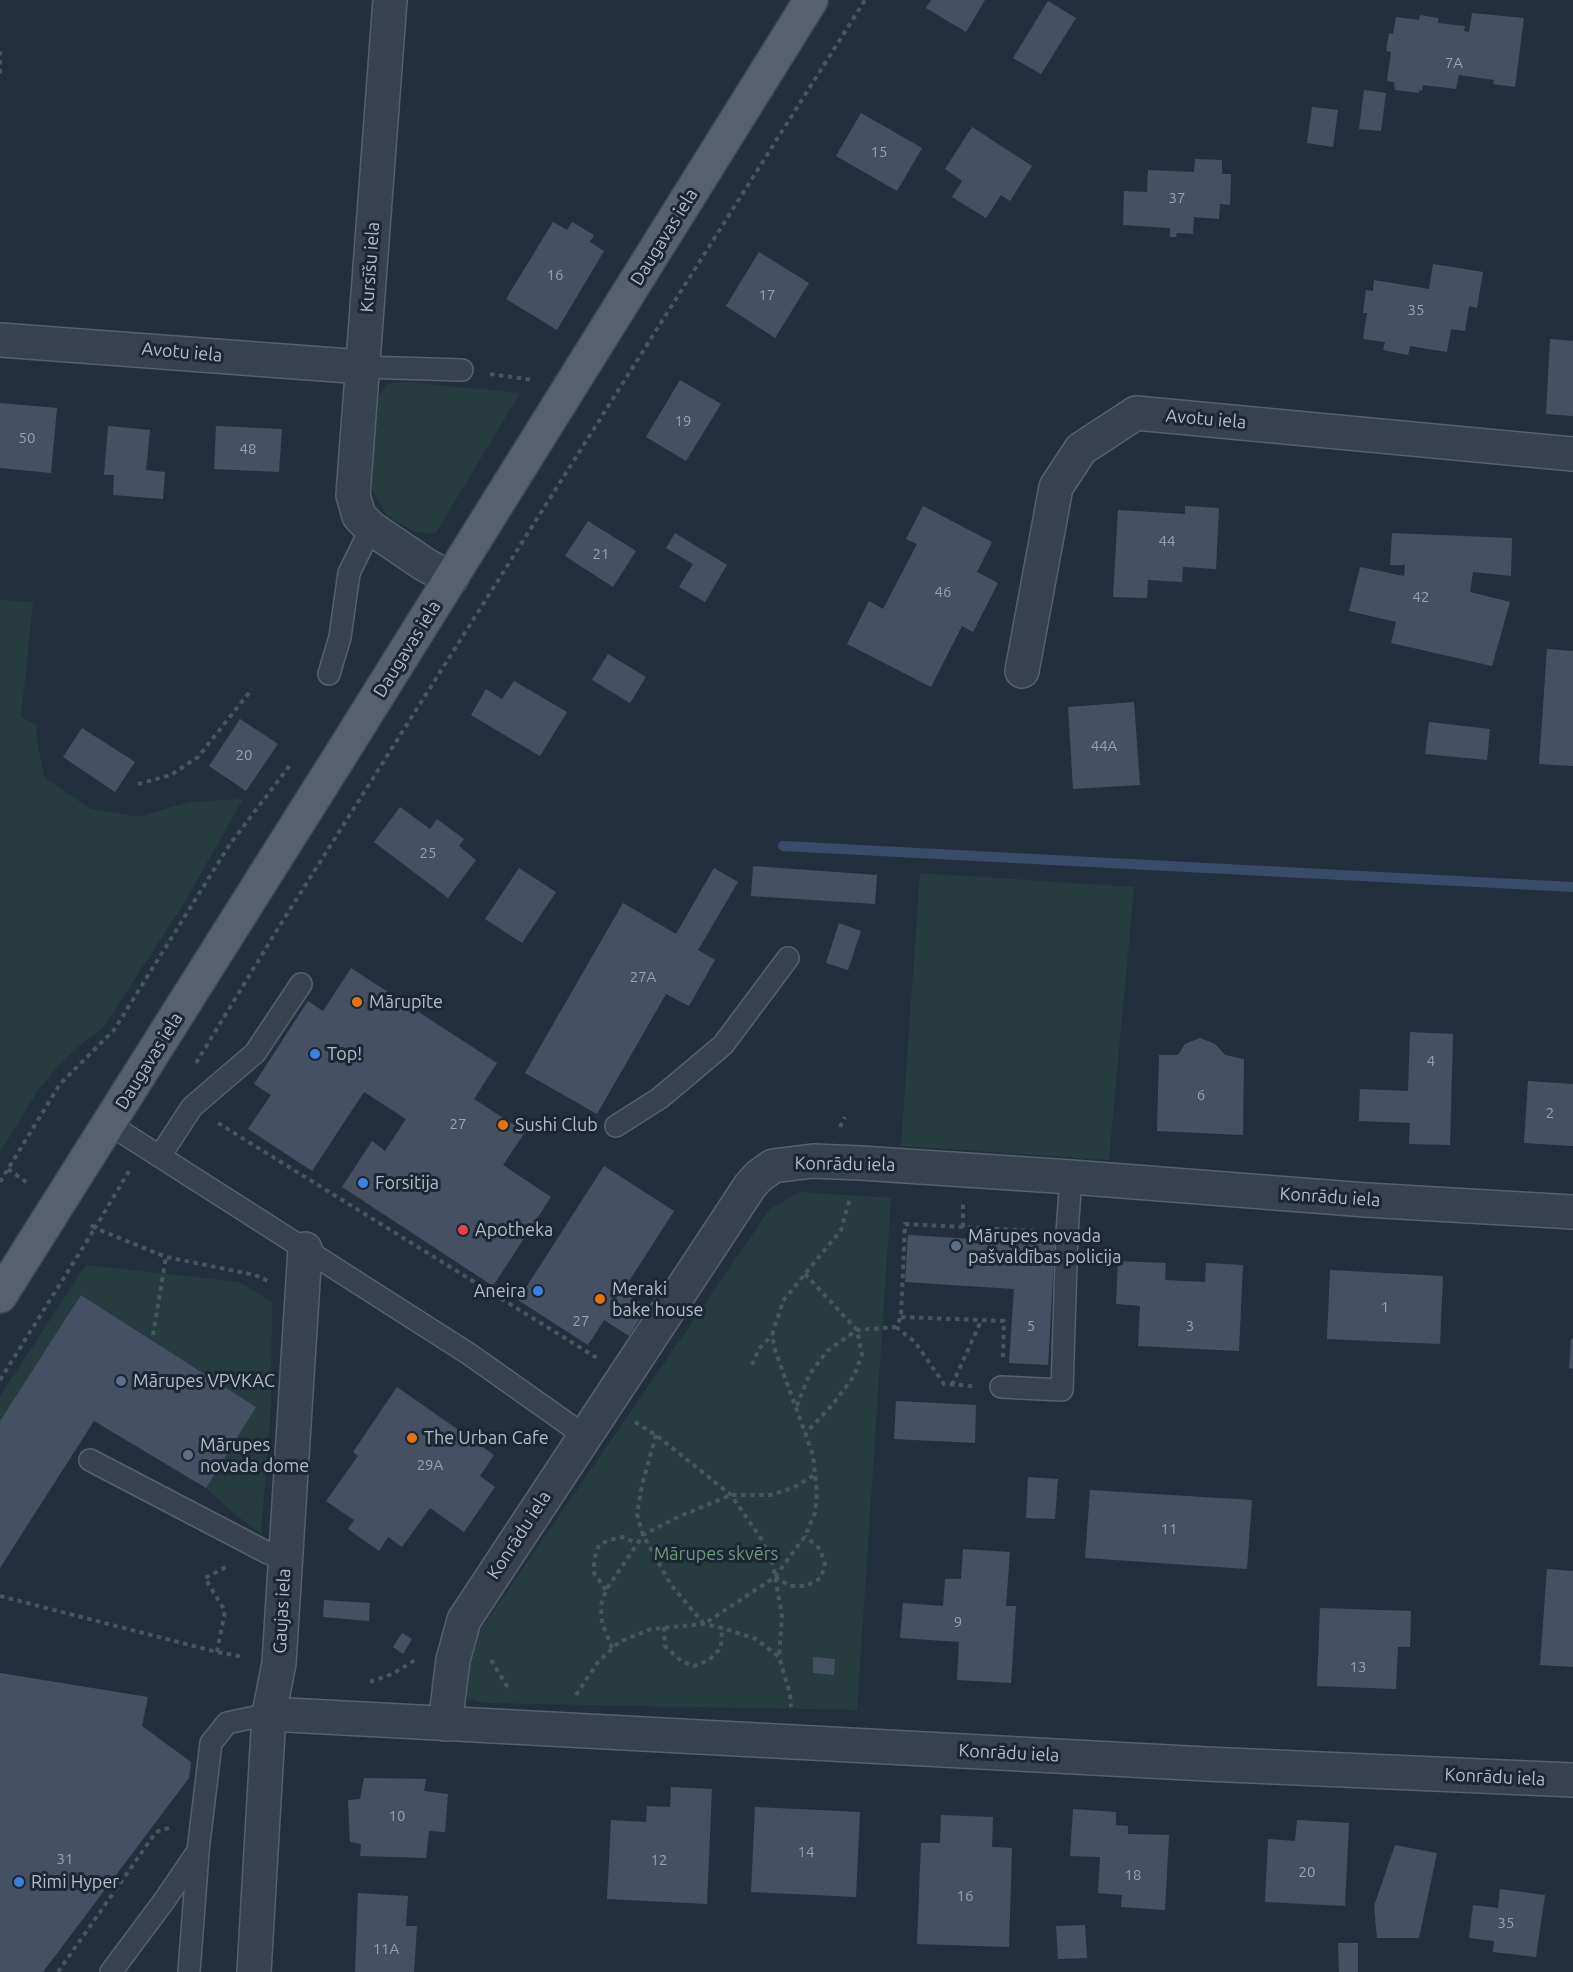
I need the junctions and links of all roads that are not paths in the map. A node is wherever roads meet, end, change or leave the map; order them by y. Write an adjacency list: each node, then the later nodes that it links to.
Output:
1 (390, 0): 4 (street, Kursīšu iela)
2 (810, 0): 8 (main road, Daugavas iela)
3 (0, 340): 4 (street, Avotu iela)
4 (363, 367): 5 (lane); 7 (street, Kursīšu iela)
5 (462, 370)
6 (1573, 454): 9 (street, Avotu iela)
7 (372, 528): 8 (street, Kursīšu iela); 10 (lane)
8 (451, 579): 13 (main road, Daugavas iela)
9 (1022, 671)
10 (329, 674)
11 (788, 958): 14 (lane)
12 (301, 984): 15 (lane)
13 (109, 1124): 15 (lane); 19 (main road, Daugavas iela)
14 (616, 1126)
15 (152, 1151): 18 (lane)
16 (1071, 1177): 17 (street, Konrādu iela); 20 (lane); 21 (street, Konrādu iela)
17 (1573, 1212)
18 (304, 1249): 21 (lane); 23 (street, Gaujas iela)
19 (4, 1280)
20 (1001, 1388)
21 (585, 1436): 25 (street, Konrādu iela)
22 (90, 1460): 23 (lane)
23 (285, 1559): 24 (street, Gaujas iela)
24 (269, 1714): 25 (street, Konrādu iela); 27 (lane); 30 (street, Gaujas iela)
25 (445, 1724): 26 (street, Konrādu iela)
26 (1573, 1780)
27 (198, 1851): 28 (lane); 29 (lane)
28 (111, 1972)
29 (189, 1972)
30 (254, 1972)

